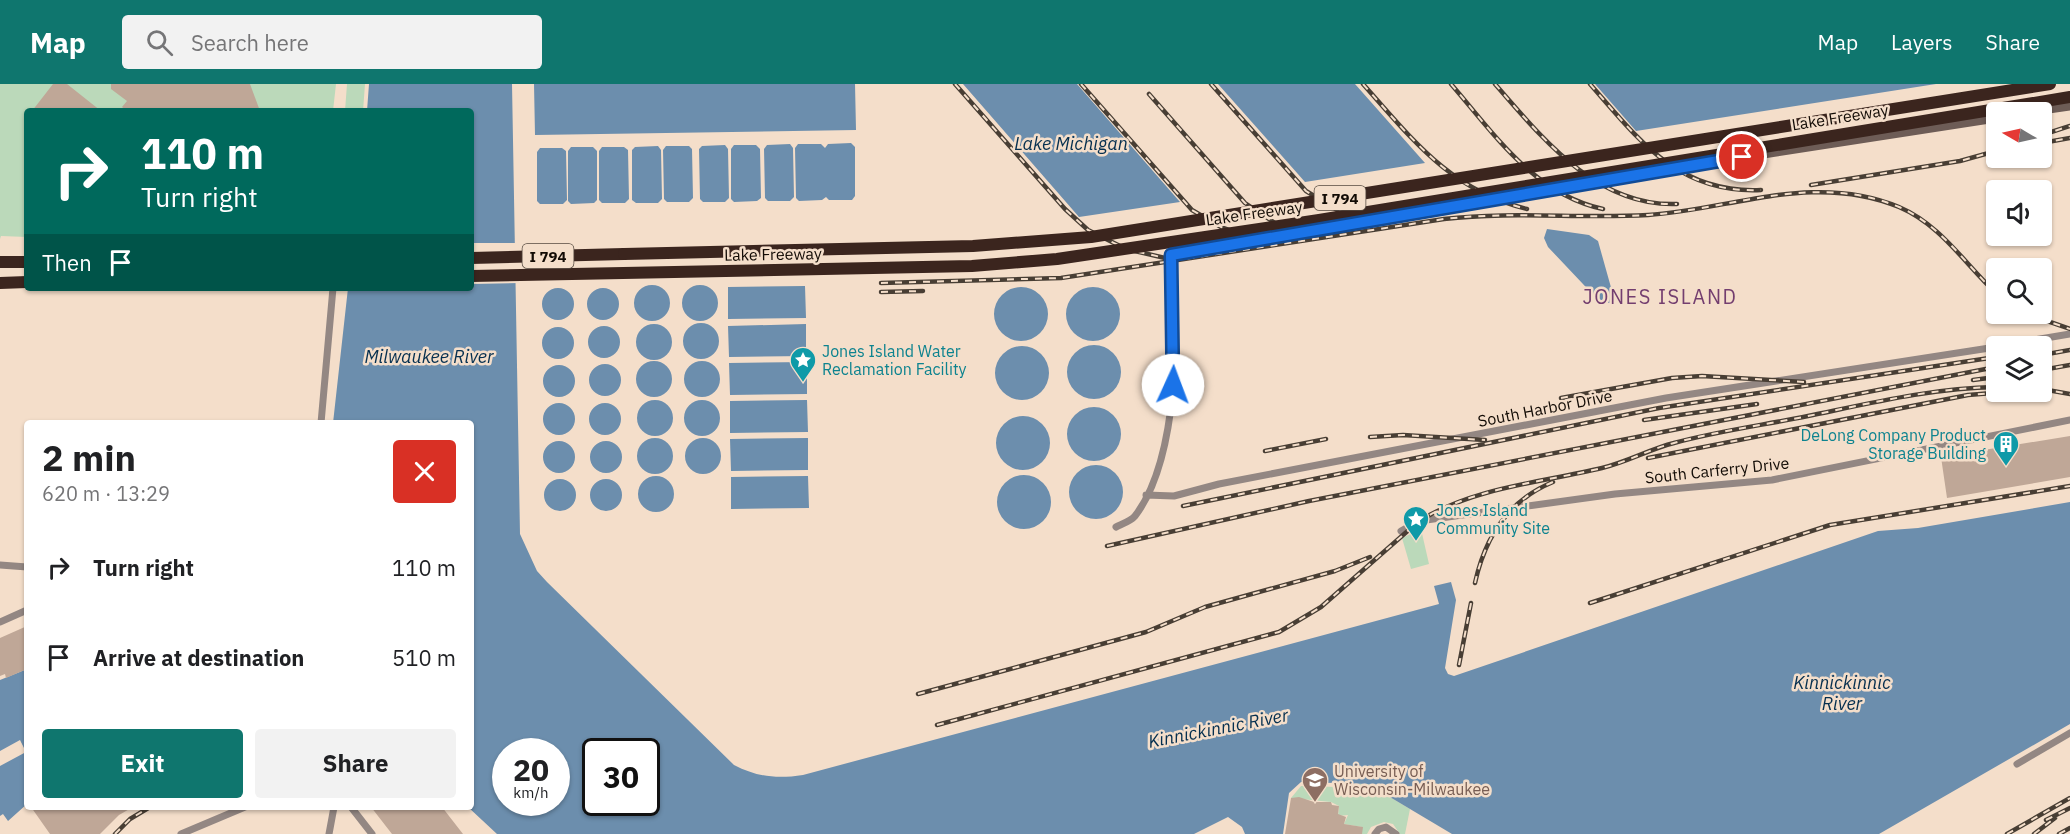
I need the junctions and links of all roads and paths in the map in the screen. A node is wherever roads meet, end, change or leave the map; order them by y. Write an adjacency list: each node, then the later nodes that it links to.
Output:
1 (2050, 84): 7 (highway, Lake Freeway / I 794, bridge)
2 (2070, 97): 10 (highway, Lake Freeway / I 794, bridge)
3 (2070, 106): 4 (street)
4 (2052, 109)
5 (1986, 120): 6 (street)
6 (1171, 255): 19 (street)
7 (474, 258)
8 (0, 262): 9 (highway)
9 (24, 262)
10 (474, 276)
11 (24, 282): 12 (highway)
12 (0, 283)
13 (333, 291): 17 (street)
14 (2070, 334): 15 (street, South Harbor Drive)
15 (2052, 337)
16 (1986, 349): 19 (street, South Harbor Drive)
17 (321, 420)
18 (2070, 420): 21 (street, South Carferry Drive)
19 (1146, 495): 20 (street)
20 (1116, 528)
21 (1401, 531)
22 (0, 565): 23 (street)
23 (24, 567)
24 (24, 611): 25 (street)
25 (0, 622)
26 (2070, 733): 27 (street)
27 (2017, 764)
28 (239, 810): 31 (street)
29 (333, 810): 32 (street)
30 (353, 810): 33 (street)
31 (181, 834)
32 (329, 834)
33 (372, 834)
34 (1375, 834): 35 (street)
35 (1396, 834)

